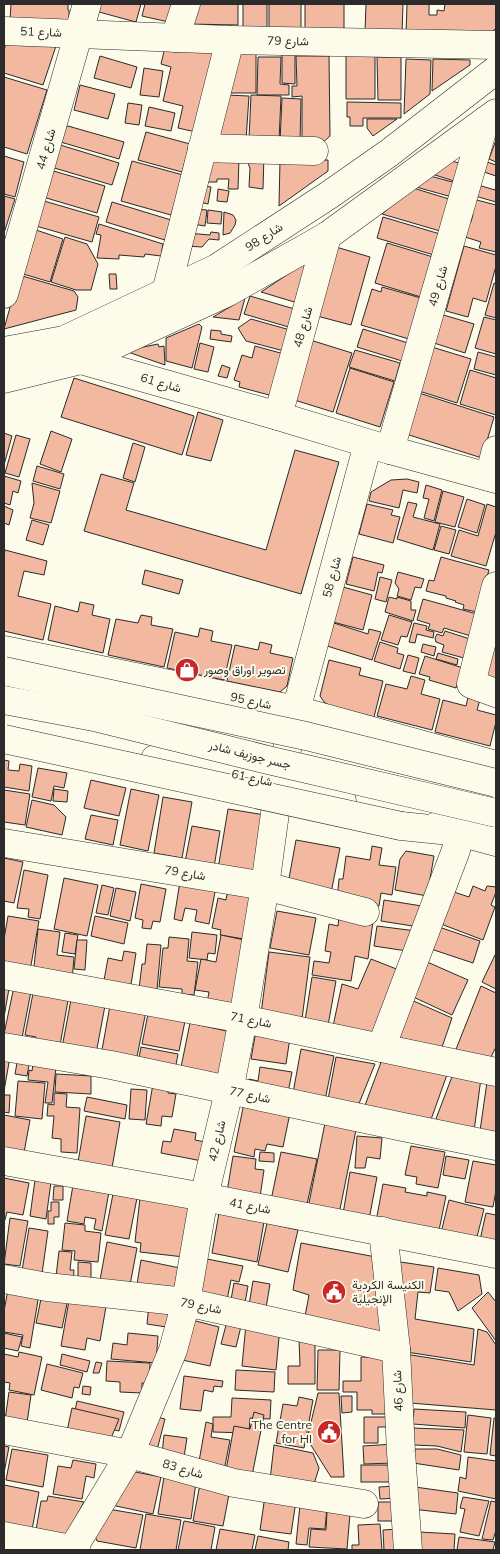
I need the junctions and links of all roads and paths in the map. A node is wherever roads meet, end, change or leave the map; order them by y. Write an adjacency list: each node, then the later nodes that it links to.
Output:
1 (87, 4): 4 (main road, شارع 44)
2 (186, 4): 5 (main road)
3 (4, 30): 4 (main road, شارع 51)
4 (79, 33): 5 (main road, شارع 79); 14 (main road, شارع 44)
5 (175, 38): 6 (main road, شارع 79)
6 (230, 40): 7 (main road, شارع 79); 10 (main road)
7 (496, 45)
8 (496, 70): 13 (main road, شارع 98)
9 (491, 117): 12 (main road, شارع 98); 19 (main road, شارع 49)
10 (202, 148): 11 (main road); 13 (main road)
11 (314, 151)
12 (327, 236): 15 (main road, شارع 98); 18 (main road, شارع 48)
13 (166, 292): 15 (main road, شارع 98)
14 (4, 294)
15 (72, 350): 16 (main road, شارع 98); 17 (main road, شارع 98); 18 (main road, شارع 61)
16 (4, 351)
17 (4, 379)
18 (278, 416): 19 (main road, شارع 61)
19 (379, 447): 21 (main road, شارع 61); 27 (main road, شارع 58)
20 (496, 450): 21 (main road)
21 (492, 478)
22 (496, 586): 25 (main road)
23 (4, 650): 27 (main road, شارع 95)
24 (4, 671): 31 (main road, bridge)
25 (496, 693)
26 (4, 700): 33 (main road, جسر جوزيف شادر, bridge)
27 (296, 710): 30 (main road, شارع 95); 32 (main road, شارع 42)
28 (4, 728): 32 (main road, شارع 61)
29 (4, 739): 34 (main road, bridge)
30 (496, 765)
31 (496, 783)
32 (279, 784): 34 (main road, شارع 61); 37 (main road, شارع 42)
33 (496, 813)
34 (460, 832): 35 (main road, شارع 61); 42 (main road)
35 (496, 842)
36 (4, 843): 37 (main road, شارع 79)
37 (266, 886): 38 (main road, شارع 79); 40 (main road, شارع 42)
38 (365, 912)
39 (4, 975): 40 (main road, شارع 71)
40 (243, 1018): 42 (main road, شارع 71); 44 (main road, شارع 42)
41 (4, 1047): 44 (main road, شارع 77)
42 (381, 1048): 43 (main road, شارع 71)
43 (496, 1072)
44 (228, 1091): 45 (main road, شارع 77); 47 (main road, شارع 42)
45 (496, 1146)
46 (4, 1161): 47 (main road, شارع 41)
47 (204, 1197): 48 (main road, شارع 41); 51 (main road, شارع 42)
48 (383, 1231): 49 (main road, شارع 41); 52 (main road, شارع 46)
49 (496, 1254)
50 (4, 1279): 51 (main road, شارع 79)
51 (186, 1302): 52 (main road, شارع 79); 54 (main road, شارع 42)
52 (396, 1349): 58 (main road, شارع 46)
53 (4, 1430): 54 (main road, شارع 83)
54 (130, 1454): 55 (main road, شارع 83); 57 (main road, شارع 42)
55 (364, 1504)
56 (4, 1536): 57 (main road)
57 (73, 1550)
58 (408, 1550)

